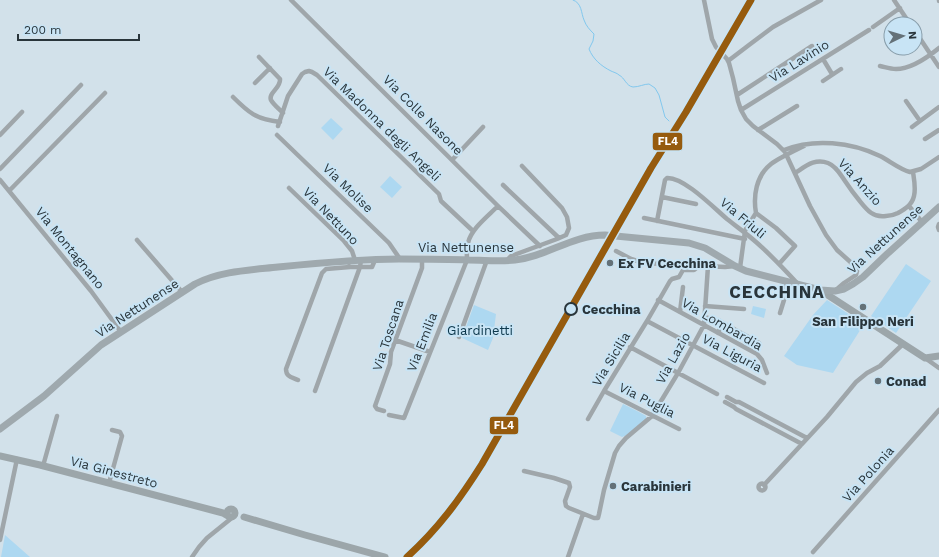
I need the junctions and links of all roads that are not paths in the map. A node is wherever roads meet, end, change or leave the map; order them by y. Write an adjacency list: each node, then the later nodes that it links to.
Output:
1 (291, 0): 43 (street, Via Colle Nasone)
2 (704, 0): 13 (street)
3 (821, 0): 13 (street)
4 (894, 0): 5 (street)
5 (900, 8): 6 (street); 12 (street, Via Lavinio)
6 (905, 16)
7 (923, 42): 10 (street)
8 (812, 46): 23 (street)
9 (939, 48): 10 (street)
10 (931, 54): 14 (street); 15 (street)
11 (259, 57): 16 (street)
12 (823, 59): 18 (street); 28 (street, Via Lavinio)
13 (728, 61): 23 (street)
14 (880, 66)
15 (939, 67)
16 (270, 68): 20 (street); 30 (street)
17 (841, 69): 18 (street)
18 (832, 74): 19 (street)
19 (823, 81)
20 (255, 83)
21 (81, 85): 45 (street)
22 (105, 93): 51 (street)
23 (737, 95): 28 (street)
24 (233, 97): 30 (street, Via Madonna degli Angeli)
25 (906, 101): 31 (street)
26 (797, 106): 34 (street)
27 (939, 107): 31 (street)
28 (741, 110): 34 (street)
29 (22, 112): 36 (street)
30 (283, 113): 64 (street, Via Madonna degli Angeli)
31 (920, 121): 33 (street)
32 (483, 127): 43 (street)
33 (912, 127)
34 (758, 130): 40 (street)
35 (939, 130): 38 (street)
36 (0, 135)
37 (277, 135): 71 (street, Via Molise)
38 (924, 139)
39 (809, 145): 40 (street); 41 (street); 46 (street)
40 (784, 150): 41 (street)
41 (787, 155): 47 (street); 57 (street)
42 (939, 157): 46 (street)
43 (452, 160): 54 (street, Via Colle Nasone)
44 (522, 166): 66 (street)
45 (0, 169)
46 (912, 172): 55 (street)
47 (795, 173): 55 (street, Via Anzio); 86 (street)
48 (0, 180): 51 (street, Via Montagnano)
49 (503, 185): 66 (street)
50 (288, 188): 76 (street, Via Nettuno)
51 (9, 191): 98 (street, Via Montagnano)
52 (662, 197): 53 (street); 59 (street); 62 (street, Via Friuli)
53 (696, 204)
54 (498, 206): 64 (street); 69 (street, Via Colle Nasone)
55 (909, 206): 60 (street)
56 (939, 207): 60 (main road, Via Nettunense)
57 (756, 213): 65 (street); 77 (street)
58 (644, 218): 59 (street)
59 (657, 221): 67 (street)
60 (922, 222): 84 (main road, Via Nettunense)
61 (939, 224): 63 (street)
62 (740, 230): 65 (street, Via Friuli); 67 (street)
63 (939, 230)
64 (473, 231): 73 (street)
65 (745, 236): 67 (street); 77 (street, Via Friuli); 80 (street)
66 (559, 238): 69 (street)
67 (738, 238)
68 (137, 240): 87 (street)
69 (540, 246): 75 (street)
70 (616, 252): 78 (street)
71 (400, 259): 72 (main road, Via Nettunense); 76 (main road, Via Nettunense)
72 (422, 260): 73 (main road, Via Nettunense); 101 (street, Via Toscana)
73 (467, 260): 74 (main road, Via Nettunense); 106 (street, Via Emilia)
74 (487, 260): 75 (main road, Via Nettunense); 100 (street)
75 (508, 261): 80 (main road, Via Nettunense)
76 (355, 263): 87 (main road, Via Nettunense); 112 (street); 114 (street)
77 (779, 264): 82 (street, Via Friuli)
78 (699, 266): 79 (street); 88 (street, Via Sicilia)
79 (708, 266): 80 (street); 90 (street, Via Lazio)
80 (738, 267): 81 (main road, Via Nettunense)
81 (785, 281): 82 (main road, Via Nettunense); 93 (street)
82 (798, 285): 85 (main road, Via Nettunense)
83 (683, 287): 92 (street)
84 (844, 289): 86 (main road, Via Nettunense); 89 (street)
85 (820, 290): 86 (main road, Via Nettunense); 89 (street)
86 (835, 291)
87 (182, 292): 98 (main road, Via Nettunense)
88 (658, 300): 92 (street, Via Lombardia); 95 (street, Via Sicilia)
89 (840, 302): 103 (street)
90 (705, 306): 91 (street); 94 (street, Via Lazio)
91 (744, 309)
92 (680, 312): 97 (street, Via Lombardia)
93 (780, 313)
94 (704, 317): 96 (street); 97 (street, Via Lazio)
95 (647, 321): 104 (street, Via Liguria); 105 (street, Via Sicilia)
96 (722, 323): 99 (street); 102 (street)
97 (704, 325): 99 (street, Via Lombardia); 104 (street, Via Lazio)
98 (120, 332): 125 (main road, Via Nettunense)
99 (718, 333): 111 (street, Via Lombardia)
100 (459, 337)
101 (395, 340): 106 (street); 120 (street, Via Toscana)
102 (759, 343)
103 (902, 344): 108 (street); 128 (street)
104 (693, 346): 110 (street, Via Lazio); 113 (street, Via Liguria)
105 (630, 347): 110 (street); 115 (street, Via Sicilia)
106 (430, 352): 121 (street, Via Emilia)
107 (939, 356): 108 (street)
108 (925, 358): 109 (street)
109 (939, 368)
110 (678, 372): 116 (street); 123 (street, Via Lazio)
111 (768, 373)
112 (298, 380)
113 (764, 383)
114 (315, 391)
115 (604, 391): 123 (street, Via Puglia); 124 (street, Via Sicilia)
116 (716, 394)
117 (727, 397): 128 (street)
118 (725, 402): 129 (street)
119 (939, 410): 141 (street, Via Polonia)
120 (384, 411)
121 (389, 415)
122 (57, 416): 134 (street)
123 (652, 416): 126 (street, Via Puglia); 139 (street, Via Lazio)
124 (588, 419)
125 (0, 429)
126 (679, 429)
127 (112, 430): 136 (street)
128 (807, 438): 130 (street)
129 (794, 440): 130 (street); 131 (street)
130 (802, 444): 131 (street)
131 (794, 452): 137 (street)
132 (0, 456): 133 (street, Via Ginestreto)
133 (17, 460): 134 (street, Via Ginestreto); 140 (street)
134 (43, 466): 136 (street, Via Ginestreto)
135 (524, 471): 139 (street)
136 (108, 483): 138 (street, Via Ginestreto)
137 (764, 485)
138 (230, 514): 142 (street); 143 (street, Via Ginestreto)
139 (583, 514): 144 (street)
140 (0, 540)
141 (813, 552)
142 (192, 557)
143 (385, 557)
144 (568, 557)

